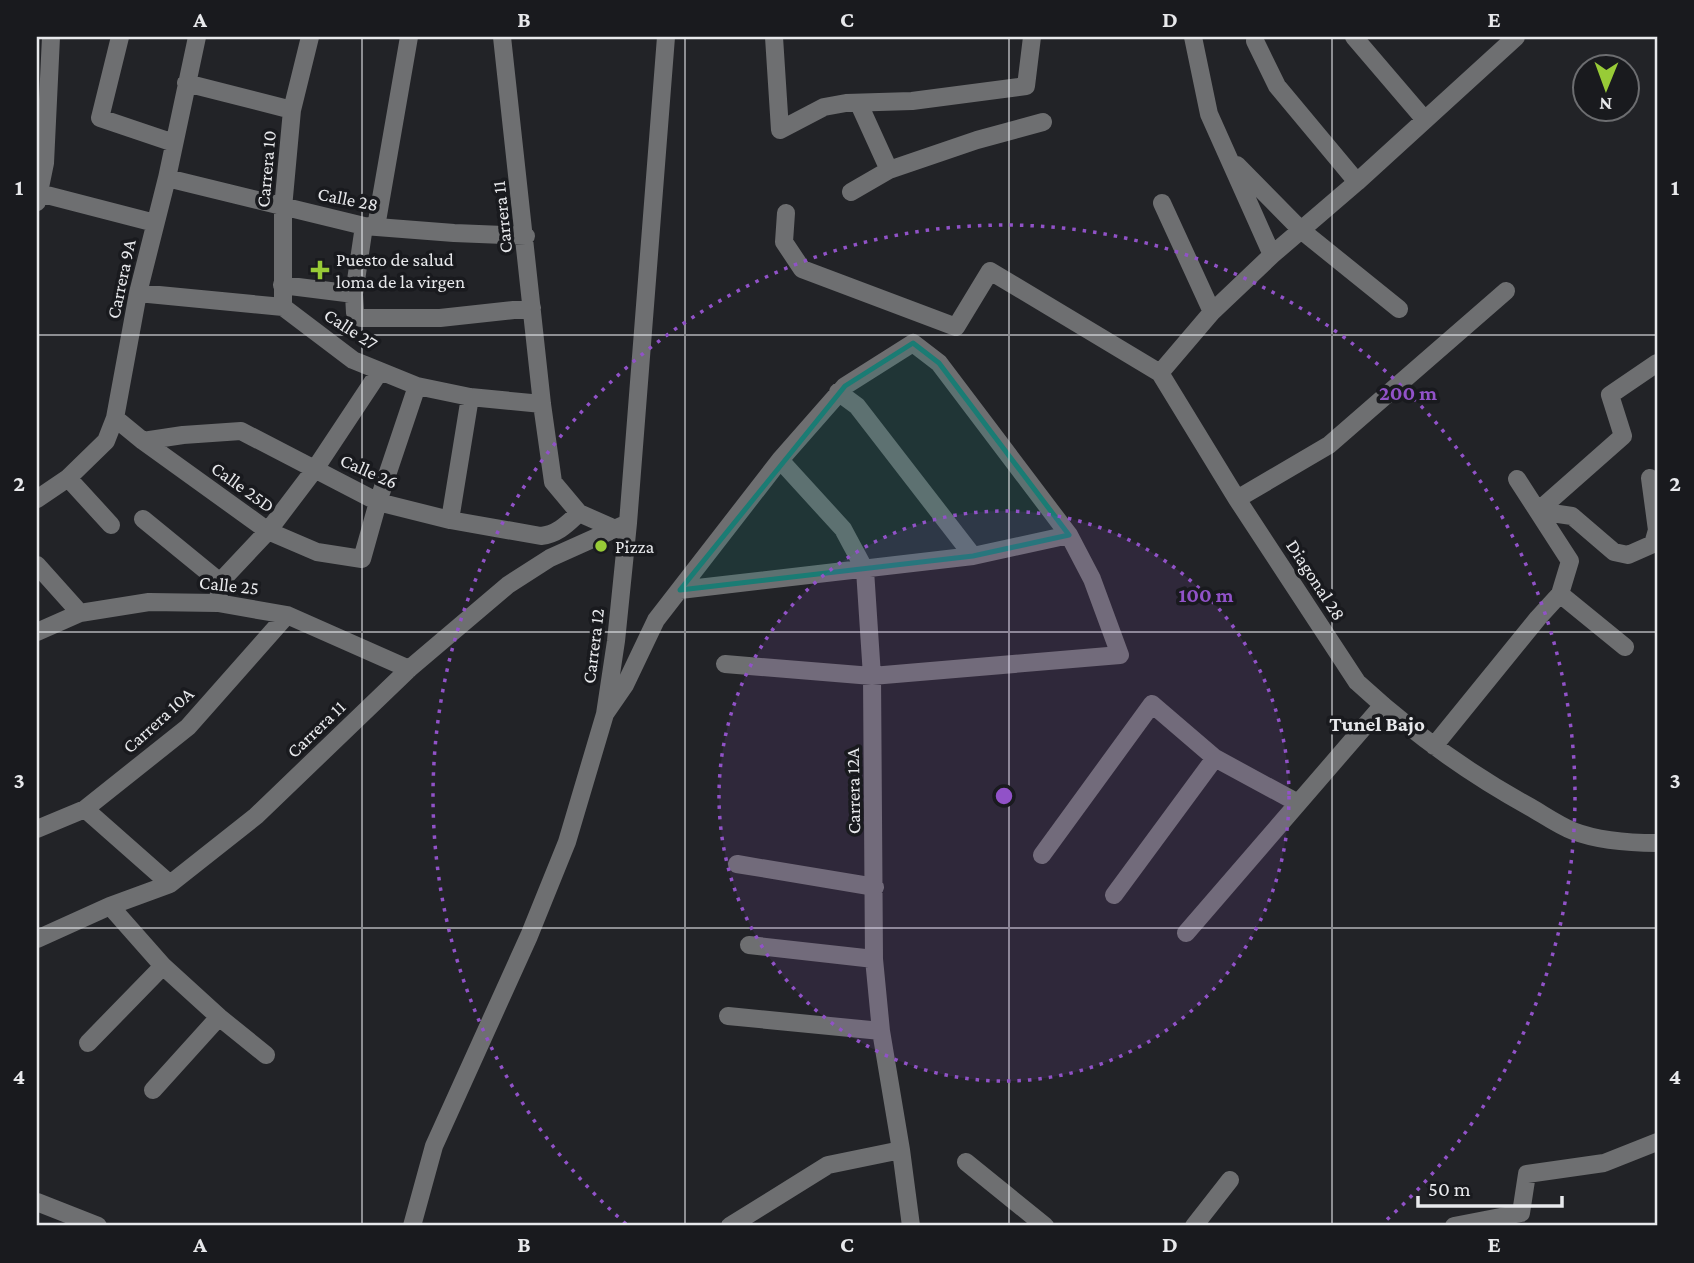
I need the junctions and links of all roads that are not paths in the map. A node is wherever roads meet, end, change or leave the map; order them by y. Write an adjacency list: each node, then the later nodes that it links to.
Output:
1 (51, 37): 25 (street)
2 (120, 37): 19 (street)
3 (197, 37): 14 (street, Carrera 9A)
4 (310, 37): 16 (street, Carrera 10)
5 (409, 37): 30 (street)
6 (502, 37): 32 (street, Carrera 11)
7 (774, 37): 15 (street)
8 (1032, 37): 15 (street)
9 (1193, 37): 20 (street)
10 (1354, 37): 17 (street)
11 (1516, 37): 17 (street)
12 (667, 38): 64 (street, Carrera 12)
13 (1255, 41): 23 (street)
14 (186, 83): 16 (street); 19 (street, Carrera 9A)
15 (859, 104): 21 (street)
16 (292, 110): 27 (street, Carrera 10)
17 (1425, 120): 23 (street)
18 (1043, 122): 21 (street)
19 (174, 142): 22 (street, Carrera 9A)
20 (1227, 155): 31 (street); 33 (street)
21 (889, 170): 24 (street)
22 (167, 178): 27 (street, Calle 28); 29 (street, Carrera 9A)
23 (1357, 182): 31 (street)
24 (850, 192)
25 (38, 197): 29 (street)
26 (1162, 203): 41 (street)
27 (283, 208): 30 (street, Calle 28); 34 (street, Carrera 10)
28 (786, 213): 44 (street, Diagonal 28)
29 (155, 223): 36 (street, Carrera 9A)
30 (370, 226): 32 (street, Calle 28); 37 (street)
31 (1301, 230): 33 (street); 40 (street)
32 (526, 236): 39 (street, Carrera 11)
33 (1272, 254): 41 (street)
34 (282, 285): 37 (street); 38 (street, Carrera 10)
35 (1506, 291): 57 (street)
36 (138, 293): 38 (street); 49 (street, Carrera 9A)
37 (354, 294): 39 (street)
38 (283, 307): 43 (street, Calle 27)
39 (532, 307): 48 (street, Carrera 11)
40 (1399, 309)
41 (1212, 312): 44 (street)
42 (1657, 363): 59 (street)
43 (380, 371): 45 (street, Calle 27); 52 (street)
44 (1160, 373): 57 (street, Diagonal 28)
45 (417, 386): 47 (street, Calle 27); 58 (street)
46 (838, 393): 51 (street); 66 (street); 67 (street)
47 (470, 397): 48 (street, Calle 27); 62 (street)
48 (542, 404): 60 (street, Carrera 11)
49 (115, 418): 50 (street, Calle 25D); 53 (street, Carrera 9A)
50 (143, 441): 52 (street, Calle 26); 65 (street, Calle 25D)
51 (780, 460): 69 (street, Carrera 12A); 71 (street)
52 (315, 469): 58 (street, Calle 26); 65 (street)
53 (68, 478): 56 (street, Carrera 9A); 63 (street)
54 (1517, 479): 59 (street)
55 (1655, 479): 59 (street)
56 (37, 499)
57 (1237, 499): 81 (street, Diagonal 28)
58 (378, 502): 62 (street, Calle 26); 65 (street, Calle 25D)
59 (1538, 511): 72 (street)
60 (579, 513): 62 (street, Calle 26); 64 (street, Carrera 11)
61 (143, 519): 70 (street)
62 (450, 520)
63 (111, 525)
64 (620, 525): 79 (street, Carrera 11); 82 (street, Carrera 12)
65 (268, 531): 70 (street)
66 (1069, 535): 67 (street); 80 (street)
67 (973, 556): 69 (street)
68 (37, 565): 74 (street)
69 (865, 570): 71 (street); 80 (street, Carrera 12A)
70 (220, 582): 73 (street)
71 (680, 590): 82 (street)
72 (1560, 594): 77 (street); 83 (street)
73 (218, 603): 74 (street, Calle 25); 75 (street, Calle 25)
74 (80, 612): 76 (street, Calle 25)
75 (287, 615): 79 (street, Calle 25); 86 (street, Carrera 10A)
76 (37, 632)
77 (1625, 647)
78 (725, 664): 80 (street)
79 (410, 669): 91 (street, Carrera 11)
80 (872, 676): 92 (street, Carrera 12A)
81 (1383, 705): 83 (street, Diagonal 28); 85 (street)
82 (605, 714): 112 (street, Carrera 12)
83 (1434, 746): 88 (street, Diagonal 28)
84 (1215, 758): 85 (street); 89 (street); 93 (street)
85 (1298, 803): 95 (street)
86 (85, 809): 87 (street, Carrera 10A); 91 (street)
87 (41, 824)
88 (1657, 844)
89 (1042, 855)
90 (737, 864): 92 (street)
91 (170, 884): 94 (street, Carrera 11)
92 (875, 887): 98 (street, Carrera 12A)
93 (1114, 895)
94 (110, 906): 96 (street, Carrera 11); 99 (street)
95 (1186, 933)
96 (37, 939)
97 (749, 945): 98 (street)
98 (874, 959): 102 (street, Carrera 12A)
99 (163, 966): 101 (street); 103 (street)
100 (728, 1016): 102 (street)
101 (219, 1017): 104 (street); 105 (street)
102 (881, 1031): 107 (street, Carrera 12A)
103 (88, 1043)
104 (265, 1055)
105 (153, 1090)
106 (1657, 1142): 117 (street)
107 (901, 1150): 113 (street); 114 (street, Carrera 12A)
108 (966, 1162): 115 (street)
109 (1230, 1180): 116 (street)
110 (37, 1202): 111 (street)
111 (97, 1226)
112 (412, 1226)
113 (730, 1226)
114 (911, 1226)
115 (1045, 1226)
116 (1194, 1226)
117 (1454, 1226)

